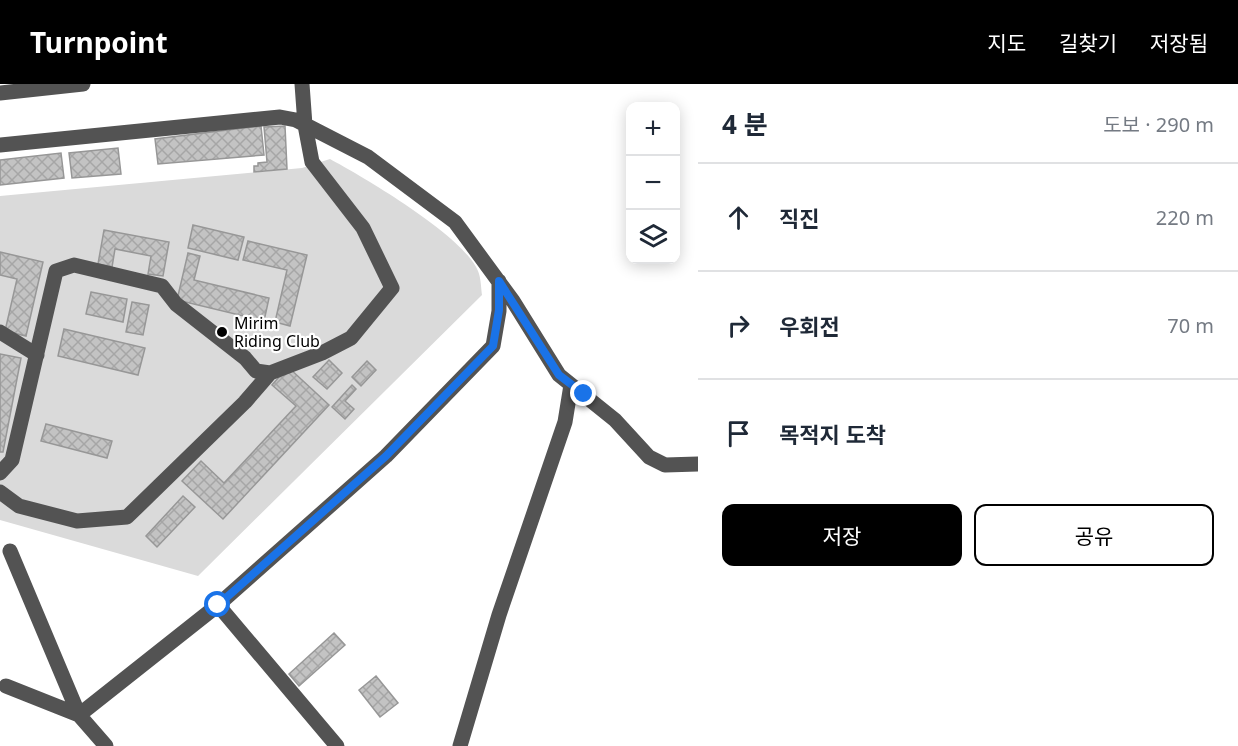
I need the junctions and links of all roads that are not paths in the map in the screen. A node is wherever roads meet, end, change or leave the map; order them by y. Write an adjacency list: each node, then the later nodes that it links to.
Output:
1 (83, 84): 3 (street)
2 (302, 84): 4 (street)
3 (0, 93)
4 (305, 125): 5 (street); 6 (street); 9 (street)
5 (0, 145)
6 (499, 281): 10 (street); 15 (street)
7 (0, 332): 8 (street)
8 (37, 355): 9 (street); 12 (street)
9 (270, 373): 13 (street)
10 (571, 385): 11 (street); 20 (street)
11 (698, 464)
12 (0, 473)
13 (0, 492)
14 (10, 550): 17 (street)
15 (218, 605): 17 (street); 19 (street)
16 (6, 686): 17 (street)
17 (79, 716): 18 (street)
18 (106, 746)
19 (337, 746)
20 (460, 746)

